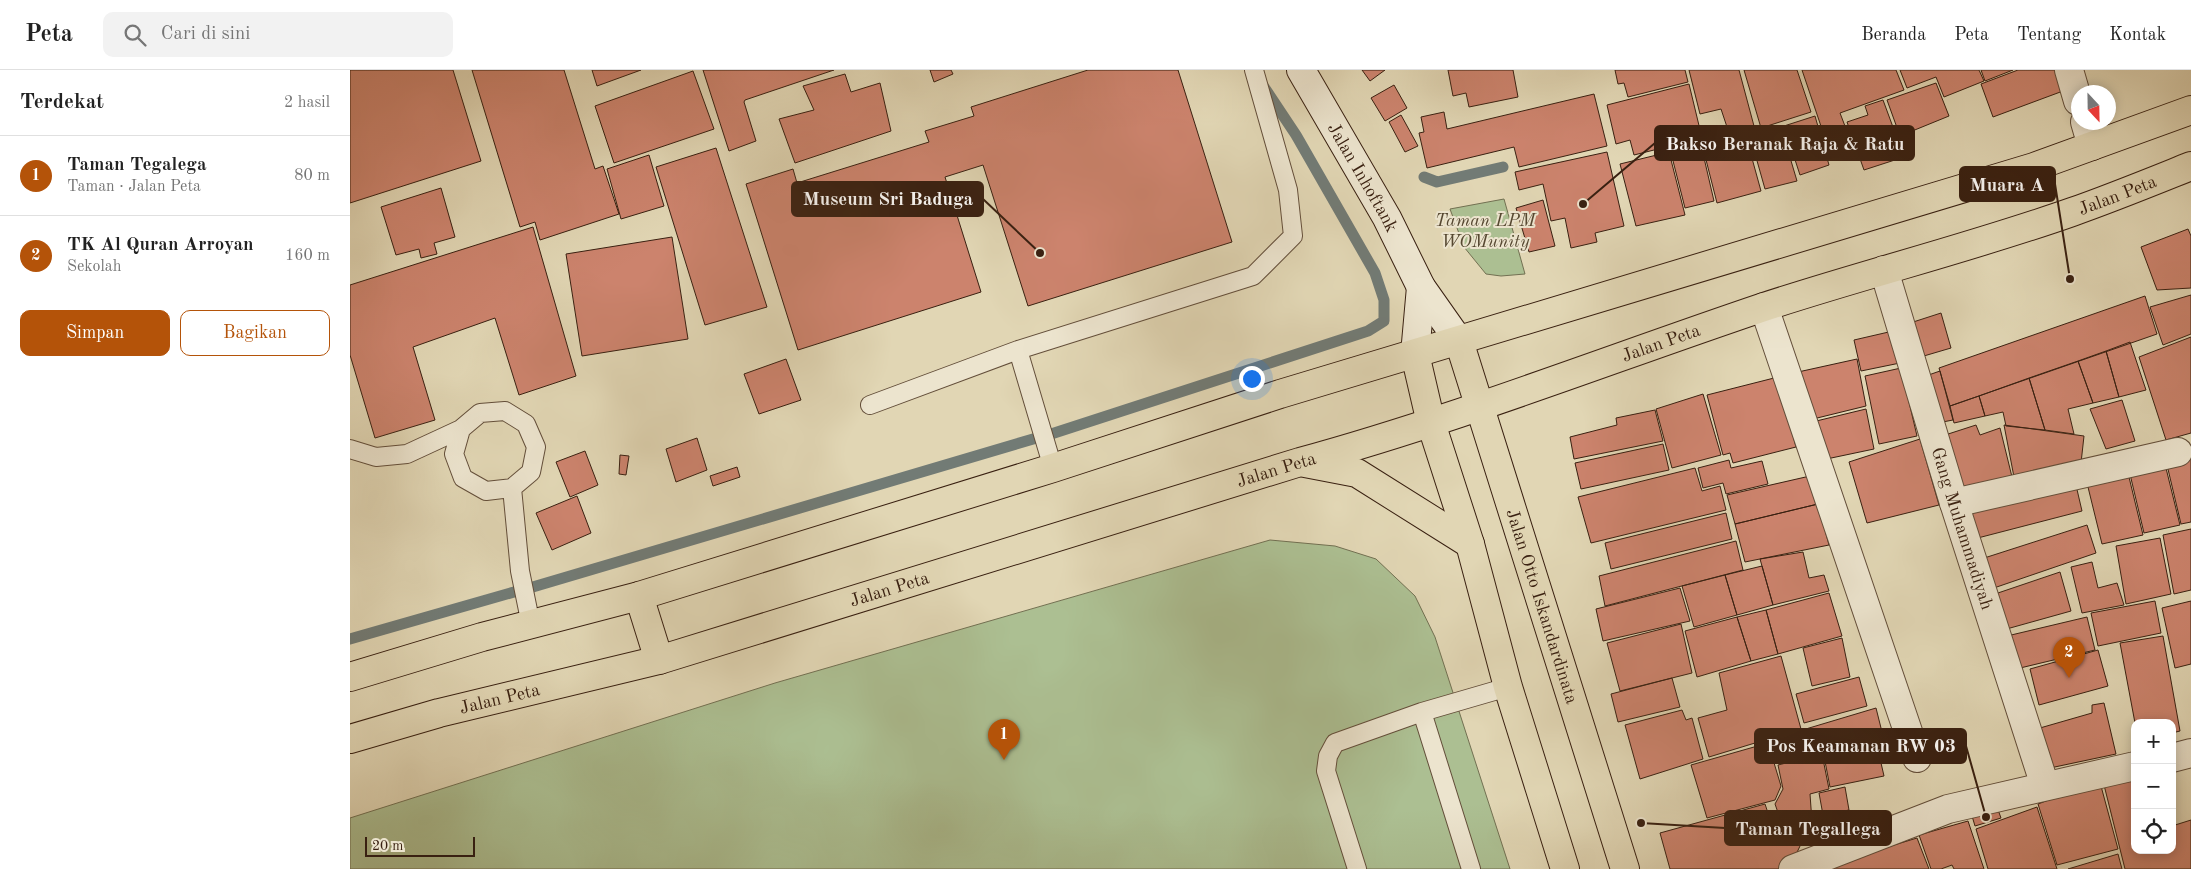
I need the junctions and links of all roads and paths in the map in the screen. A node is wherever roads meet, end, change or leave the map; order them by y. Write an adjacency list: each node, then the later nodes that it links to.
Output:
1 (1254, 70): 12 (lane)
2 (1301, 70): 9 (street, Jalan Inhoftank)
3 (2070, 70): 4 (street)
4 (2074, 85)
5 (2191, 110): 6 (main road)
6 (2088, 134): 11 (main road)
7 (2191, 166): 8 (main road, Jalan Peta)
8 (1884, 270): 10 (main road, Jalan Peta); 23 (street, Gang Muhammadiyah)
9 (1421, 287): 11 (street, Jalan Inhoftank); 13 (street)
10 (1764, 307): 15 (main road, Jalan Peta); 34 (street)
11 (1459, 341): 13 (main road); 15 (main road, Jalan Otto Iskandardinata)
12 (1018, 350): 14 (lane); 21 (lane)
13 (1416, 354): 16 (main road); 21 (main road)
14 (870, 405)
15 (1481, 408): 16 (main road, Jalan Peta); 40 (main road, Jalan Otto Iskandardinata)
16 (1431, 423): 20 (main road, Jalan Peta); 24 (main road)
17 (460, 429): 18 (lane); 22 (lane); 22 (lane)
18 (350, 449)
19 (2178, 452): 23 (street)
20 (1300, 462): 24 (main road); 27 (main road, Jalan Peta)
21 (1053, 468): 25 (main road)
22 (512, 488): 26 (lane)
23 (1954, 503): 36 (street, Gang Muhammadiyah)
24 (1470, 544): 29 (main road)
25 (639, 596): 26 (main road); 27 (main road)
26 (531, 625): 28 (main road)
27 (659, 660): 31 (main road, Jalan Peta)
28 (350, 677)
29 (1508, 687): 30 (lane); 39 (main road)
30 (1422, 712): 37 (lane); 38 (lane)
31 (350, 739)
32 (2191, 753): 33 (street)
33 (2176, 757)
34 (1916, 758)
35 (2131, 767): 36 (street)
36 (2045, 786): 41 (street)
37 (1357, 869)
38 (1470, 869)
39 (1565, 869)
40 (1625, 869)
41 (1793, 869)

